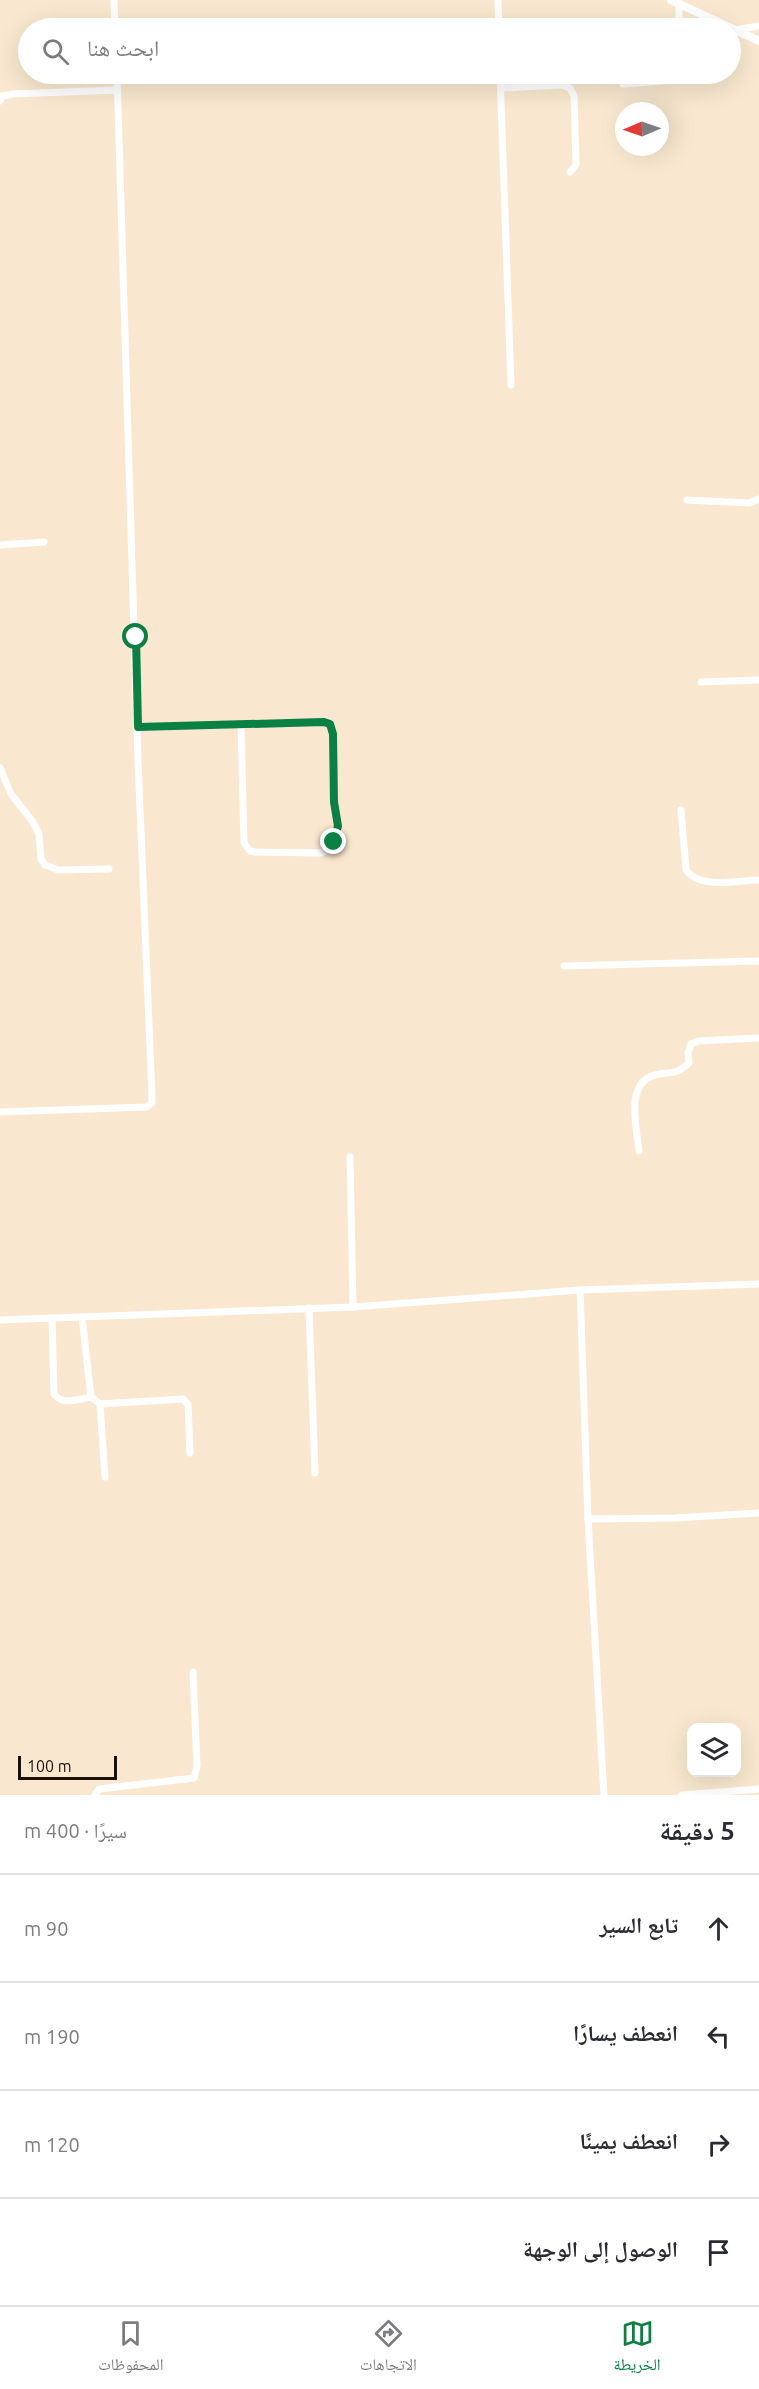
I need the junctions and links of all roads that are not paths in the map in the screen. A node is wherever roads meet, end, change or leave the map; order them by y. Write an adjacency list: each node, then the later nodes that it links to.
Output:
1 (114, 0): 4 (street)
2 (498, 0): 5 (street)
3 (675, 2): 6 (street); 7 (street)
4 (115, 18)
5 (499, 18)
6 (677, 18)
7 (709, 18)
8 (759, 26): 9 (street)
9 (741, 29)
10 (741, 33): 11 (street)
11 (759, 41)
12 (117, 84): 15 (street)
13 (501, 84): 14 (street)
14 (501, 88): 17 (street); 18 (street)
15 (117, 90): 16 (street); 26 (street)
16 (0, 101)
17 (570, 172)
18 (511, 385)
19 (759, 499): 20 (street)
20 (687, 500)
21 (44, 542): 22 (street)
22 (0, 545)
23 (759, 680): 24 (street)
24 (701, 682)
25 (241, 725): 25 (street); 26 (street)
26 (138, 727): 34 (street)
27 (0, 768): 29 (street)
28 (681, 810): 30 (street)
29 (109, 869)
30 (759, 880)
31 (759, 961): 32 (street)
32 (564, 966)
33 (759, 1038): 35 (street)
34 (0, 1112)
35 (639, 1151)
36 (350, 1157): 39 (street)
37 (759, 1284): 38 (street)
38 (580, 1290): 39 (street); 50 (street)
39 (353, 1307): 40 (street)
40 (309, 1308): 41 (street); 47 (street)
41 (82, 1317): 42 (street); 44 (street)
42 (52, 1318): 43 (street); 44 (street)
43 (0, 1320)
44 (91, 1397): 45 (street)
45 (100, 1404): 46 (street); 48 (street)
46 (190, 1453)
47 (315, 1473)
48 (105, 1478)
49 (759, 1513): 50 (street)
50 (588, 1519): 55 (street)
51 (193, 1672): 54 (street)
52 (759, 1789): 53 (street)
53 (737, 1792): 56 (street)
54 (95, 1795)
55 (604, 1795)
56 (682, 1795)

